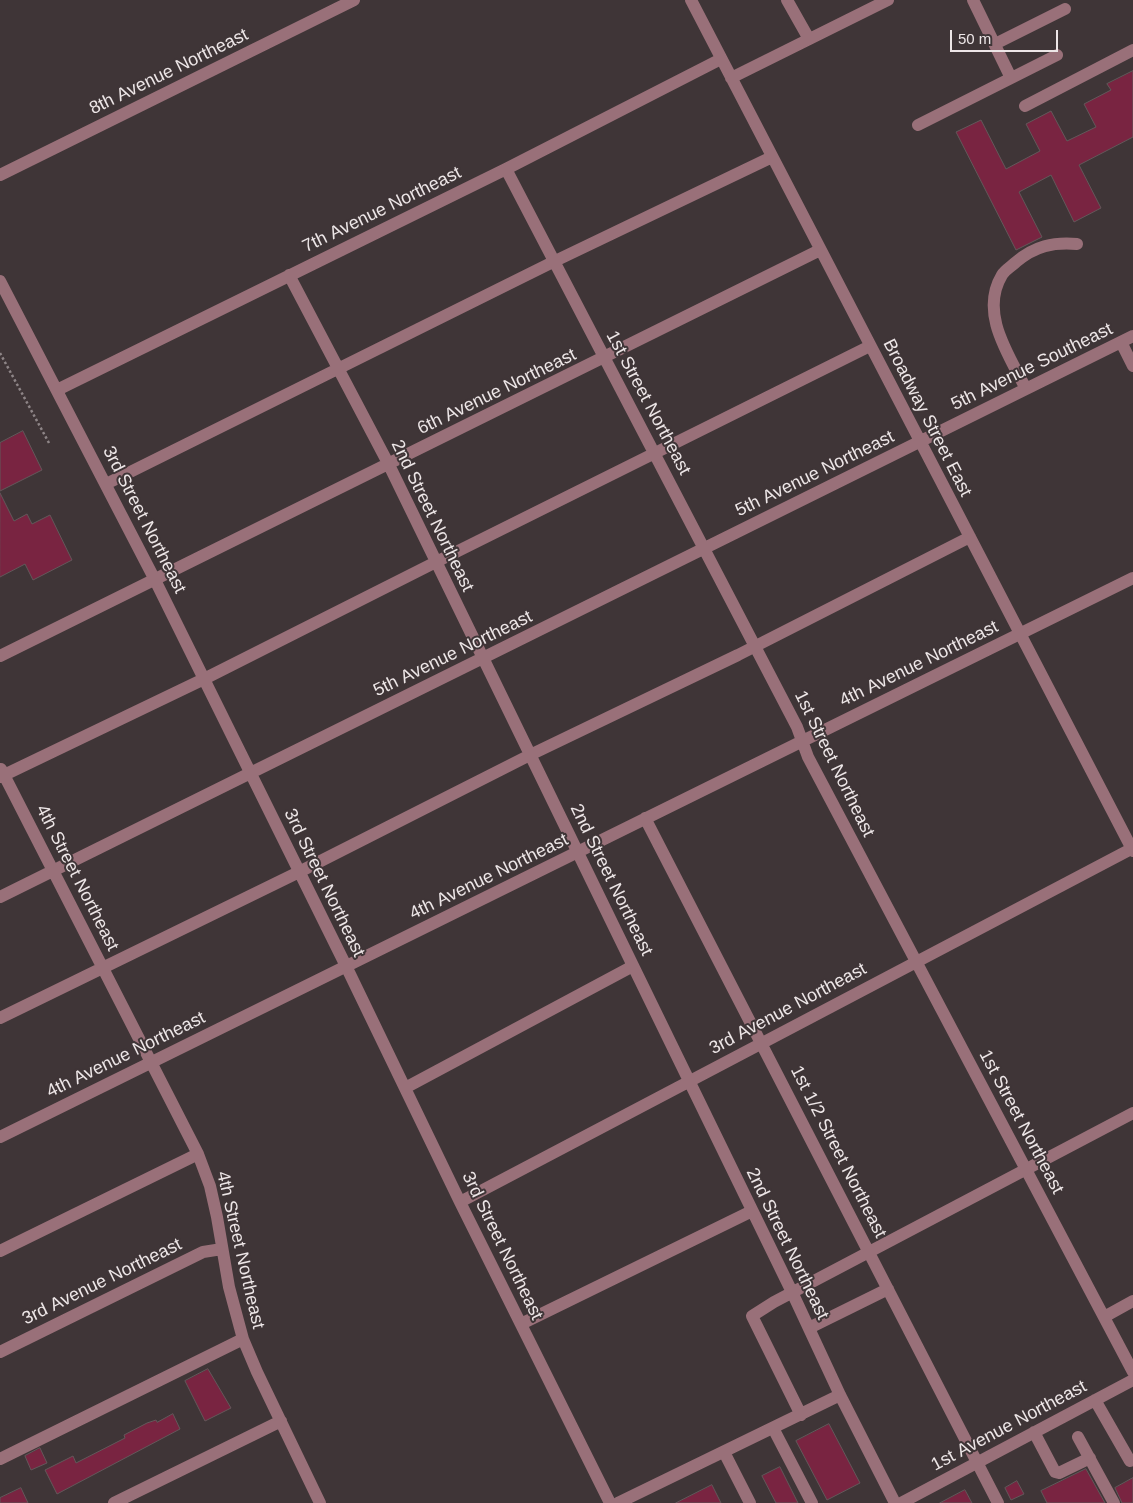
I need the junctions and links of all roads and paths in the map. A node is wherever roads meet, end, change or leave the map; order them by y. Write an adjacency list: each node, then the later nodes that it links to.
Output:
1 (354, 0): 18 (street, 8th Avenue Northeast)
2 (787, 0): 7 (street)
3 (888, 0): 7 (street)
4 (973, 0): 8 (street)
5 (694, 1): 11 (street, Broadway Street East)
6 (1065, 10): 8 (street)
7 (809, 39): 12 (street)
8 (995, 44): 13 (street)
9 (1133, 50): 14 (street)
10 (1056, 55): 13 (street)
11 (721, 59): 12 (street, Broadway Street East); 17 (street, 7th Avenue Northeast)
12 (731, 78): 16 (street, Broadway Street East)
13 (1011, 78): 15 (street)
14 (1025, 106)
15 (918, 124)
16 (772, 157): 20 (street, Broadway Street East); 21 (street)
17 (506, 169): 21 (street, 1st Street Northeast); 22 (street, 7th Avenue Northeast)
18 (0, 175)
19 (1077, 244): 31 (street)
20 (820, 250): 26 (street, Broadway Street East); 28 (street, 6th Avenue Northeast)
21 (553, 262): 28 (street, 1st Street Northeast); 30 (street)
22 (289, 275): 30 (street, 2nd Street Northeast); 32 (street, 7th Avenue Northeast)
23 (0, 281): 32 (street, 3rd Street Northeast)
24 (1133, 336): 25 (street, 5th Avenue Southeast)
25 (1121, 342): 29 (street); 31 (street, 5th Avenue Southeast)
26 (870, 346): 33 (street, Broadway Street East); 35 (street)
27 (0, 354): 34 (path)
28 (604, 358): 35 (street, 1st Street Northeast); 36 (street, 6th Avenue Northeast)
29 (1133, 366)
30 (338, 370): 36 (street, 2nd Street Northeast); 37 (street)
31 (1026, 389): 33 (street, 5th Avenue Southeast)
32 (57, 390): 37 (street, 3rd Street Northeast)
33 (920, 442): 38 (street, Broadway Street East); 39 (street, 5th Avenue Northeast)
34 (49, 443)
35 (655, 453): 39 (street, 1st Street Northeast); 40 (street)
36 (388, 465): 40 (street, 2nd Street Northeast); 42 (street, 6th Avenue Northeast)
37 (106, 484): 42 (street, 3rd Street Northeast)
38 (970, 537): 43 (street, Broadway Street East); 44 (street)
39 (705, 549): 44 (street, 1st Street Northeast); 46 (street, 5th Avenue Northeast)
40 (436, 562): 46 (street, 2nd Street Northeast); 47 (street)
41 (1133, 578): 43 (street, 4th Avenue Northeast)
42 (155, 580): 45 (street, 6th Avenue Northeast); 47 (street, 3rd Street Northeast)
43 (1020, 634): 48 (street, 4th Avenue Northeast); 53 (street, Broadway Street East)
44 (755, 646): 48 (street, 1st Street Northeast); 49 (street)
45 (0, 656)
46 (483, 659): 49 (street, 2nd Street Northeast); 51 (street, 5th Avenue Northeast)
47 (204, 679): 50 (street); 51 (street, 3rd Street Northeast)
48 (802, 742): 52 (street, 4th Avenue Northeast); 58 (street, 1st Street Northeast)
49 (530, 755): 54 (street, 2nd Street Northeast); 56 (street)
50 (1, 773): 55 (street, 4th Street Northeast)
51 (251, 773): 55 (street, 5th Avenue Northeast); 56 (street, 3rd Street Northeast)
52 (645, 818): 54 (street, 4th Avenue Northeast); 63 (street, 1st 1/2 Street Northeast)
53 (1132, 849): 58 (street, 3rd Avenue Northeast)
54 (578, 852): 59 (street, 4th Avenue Northeast); 60 (street, 2nd Street Northeast)
55 (53, 870): 57 (street, 5th Avenue Northeast); 61 (street, 4th Street Northeast)
56 (299, 872): 59 (street, 3rd Street Northeast); 61 (street)
57 (0, 897)
58 (916, 962): 63 (street, 3rd Avenue Northeast); 70 (street, 1st Street Northeast)
59 (346, 966): 64 (street, 4th Avenue Northeast); 66 (street, 3rd Street Northeast)
60 (633, 966): 65 (street, 2nd Street Northeast); 66 (street)
61 (103, 967): 62 (street); 64 (street, 4th Street Northeast)
62 (0, 1018)
63 (761, 1043): 65 (street, 3rd Avenue Northeast); 75 (street, 1st 1/2 Street Northeast)
64 (151, 1062): 68 (street, 4th Avenue Northeast); 69 (street, 4th Street Northeast)
65 (689, 1081): 71 (street, 3rd Avenue Northeast); 72 (street, 2nd Street Northeast)
66 (405, 1088): 71 (street, 3rd Street Northeast)
67 (1133, 1113): 70 (street)
68 (0, 1137)
69 (198, 1154): 73 (street, 4th Street Northeast); 74 (street)
70 (1026, 1168): 75 (street); 79 (street, 1st Street Northeast)
71 (460, 1202): 80 (street, 3rd Street Northeast)
72 (752, 1211): 77 (street, 2nd Street Northeast); 80 (street)
73 (222, 1249): 82 (street, 4th Street Northeast); 83 (street, 3rd Avenue Northeast)
74 (0, 1251)
75 (869, 1253): 76 (street, 1st 1/2 Street Northeast); 77 (street)
76 (888, 1289): 81 (street); 97 (street, 1st 1/2 Street Northeast)
77 (792, 1292): 81 (street, 2nd Street Northeast); 88 (street)
78 (1133, 1301): 79 (street)
79 (1104, 1317): 84 (street, 1st Street Northeast)
80 (522, 1324): 100 (street, 3rd Street Northeast)
81 (809, 1328): 86 (street, 2nd Street Northeast)
82 (243, 1339): 89 (street, 4th Street Northeast); 95 (street)
83 (0, 1352)
84 (1133, 1372)
85 (1133, 1380): 87 (street, 1st Avenue Northeast)
86 (840, 1395): 88 (street); 104 (street, 2nd Street Northeast)
87 (1096, 1400): 91 (street, 1st Avenue Northeast); 96 (street)
88 (801, 1414): 90 (street)
89 (281, 1422): 98 (street); 99 (street, 4th Street Northeast)
90 (773, 1428): 93 (street); 103 (street)
91 (1034, 1432): 94 (street); 97 (street, 1st Avenue Northeast)
92 (1078, 1437): 94 (street)
93 (724, 1452): 101 (street); 102 (street)
94 (1090, 1458): 107 (street)
95 (0, 1459)
96 (1130, 1461)
97 (977, 1462): 105 (street, 1st Avenue Northeast); 106 (street, 1st 1/2 Street Northeast)
98 (114, 1503)
99 (320, 1503)
100 (610, 1503)
101 (618, 1503)
102 (750, 1503)
103 (812, 1503)
104 (895, 1503)
105 (901, 1503)
106 (998, 1503)
107 (1114, 1503)

